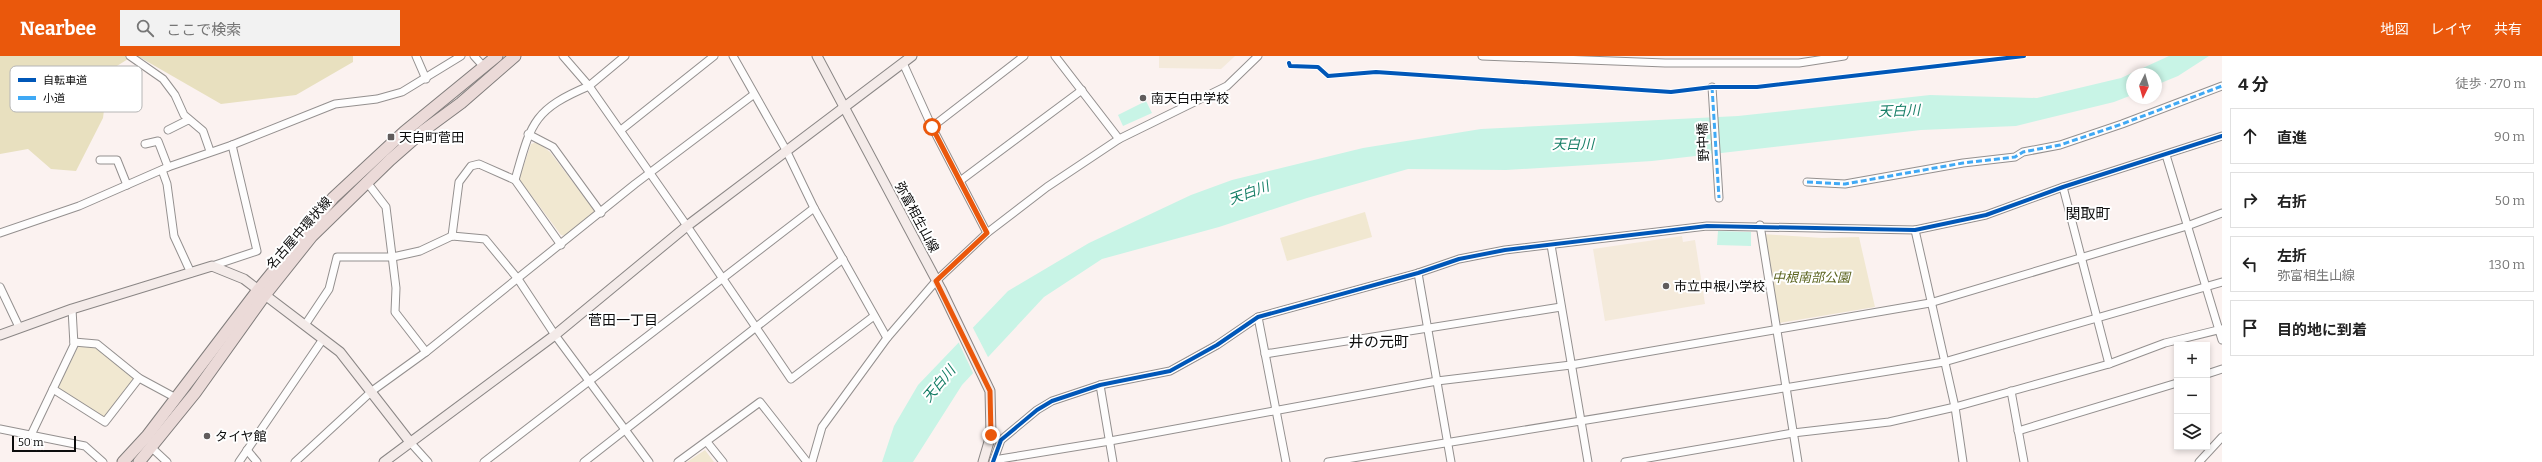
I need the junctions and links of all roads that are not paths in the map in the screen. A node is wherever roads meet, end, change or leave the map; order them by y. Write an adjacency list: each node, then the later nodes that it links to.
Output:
1 (130, 56): 30 (street)
2 (416, 56): 23 (street)
3 (460, 56): 23 (street)
4 (474, 56): 22 (street)
5 (497, 56): 22 (main road, 名古屋中環状線)
6 (515, 56): 47 (main road, 名古屋中環状線)
7 (563, 56): 24 (street)
8 (625, 56): 24 (street)
9 (714, 56): 33 (street)
10 (733, 56): 28 (street)
11 (817, 56): 29 (street, 弥富相生山線)
12 (912, 56): 21 (street)
13 (1024, 56): 31 (street)
14 (1055, 56): 27 (street)
15 (1258, 56): 36 (street)
16 (1482, 56): 17 (street)
17 (1501, 56): 20 (street)
18 (1844, 56): 19 (street)
19 (1799, 59): 20 (street)
20 (1665, 60)
21 (903, 63): 29 (street); 31 (street)
22 (484, 67): 76 (main road, 名古屋中環状線)
23 (426, 79): 38 (street)
24 (588, 86): 33 (street); 34 (street)
25 (2222, 86): 48 (street)
26 (1712, 88): 51 (street, 野中橋)
27 (1082, 90): 36 (street); 46 (street)
28 (753, 95): 39 (street); 44 (street)
29 (844, 108): 39 (street); 73 (street, 弥富相生山線)
30 (188, 120): 32 (street); 40 (street)
31 (932, 127): 46 (street)
32 (168, 130)
33 (621, 130): 44 (street)
34 (528, 134): 45 (street); 53 (street)
35 (2222, 136): 41 (street)
36 (1119, 140): 60 (street)
37 (145, 144): 43 (street)
38 (232, 145): 40 (street); 67 (street)
39 (786, 150): 52 (street); 56 (street)
40 (210, 151): 43 (street)
41 (2166, 155): 50 (street); 57 (street)
42 (100, 160): 49 (street)
43 (165, 169): 49 (street); 68 (street)
44 (650, 174): 53 (street); 56 (street)
45 (515, 180): 61 (street); 62 (street)
46 (960, 181): 60 (street)
47 (366, 182): 64 (street); 76 (main road, 名古屋中環状線)
48 (1807, 182)
49 (127, 185): 59 (street)
50 (2063, 187): 58 (street); 66 (street)
51 (1718, 196)
52 (814, 208): 65 (street); 70 (street)
53 (601, 213): 62 (street)
54 (2222, 213): 57 (street)
55 (1760, 225): 58 (street); 63 (street); 87 (street)
56 (687, 226): 70 (street); 89 (street)
57 (2187, 226): 66 (street); 75 (street)
58 (1915, 230): 77 (street)
59 (0, 233)
60 (987, 233): 73 (street)
61 (452, 236): 64 (street); 71 (street)
62 (561, 245): 71 (street)
63 (1551, 245): 69 (street); 78 (street)
64 (393, 258): 83 (street); 95 (street)
65 (843, 259): 80 (street); 84 (street)
66 (2080, 259): 77 (street); 82 (street)
67 (212, 266): 68 (street); 76 (street)
68 (191, 272): 79 (street)
69 (1418, 273): 81 (street); 86 (street)
70 (723, 278): 84 (street); 103 (street)
71 (518, 279): 89 (street); 95 (street)
72 (2222, 282): 75 (street)
73 (938, 285): 91 (street); 144 (street, 弥富相生山線)
74 (0, 287): 85 (street)
75 (2206, 289): 82 (street); 88 (street)
76 (262, 293): 83 (street); 111 (main road, 名古屋中環状線); 125 (main road, 名古屋中環状線)
77 (1930, 303): 87 (street); 97 (street)
78 (1561, 307): 86 (street); 99 (street)
79 (72, 309): 85 (street); 94 (street)
80 (874, 316): 84 (street); 91 (street)
81 (1258, 317): 96 (street); 106 (street)
82 (2097, 318): 97 (street); 98 (street)
83 (305, 325): 92 (street)
84 (756, 326): 116 (street)
85 (19, 327): 90 (street)
86 (1428, 327): 96 (street); 104 (street)
87 (1776, 329): 99 (street); 107 (street)
88 (2220, 330): 93 (street); 98 (street)
89 (554, 335): 103 (street); 123 (street)
90 (0, 336)
91 (887, 338): 143 (street)
92 (323, 339): 109 (street); 126 (street)
93 (2222, 340)
94 (74, 342): 102 (street); 108 (street)
95 (426, 352): 109 (street)
96 (1265, 354): 113 (street)
97 (1944, 362): 107 (street); 112 (street)
98 (2109, 364): 110 (street)
99 (1571, 365): 104 (street); 114 (street)
100 (2222, 369): 101 (street)
101 (2210, 373)
102 (139, 378): 108 (street); 111 (street)
103 (589, 380): 116 (street); 137 (street)
104 (1437, 381): 113 (street); 122 (street)
105 (2174, 384): 117 (street)
106 (1100, 385): 121 (street); 127 (street)
107 (1786, 387): 114 (street); 118 (street)
108 (53, 389): 119 (street)
109 (372, 391): 123 (street); 134 (street)
110 (2011, 391): 112 (street); 117 (street)
111 (176, 398): 129 (main road, 名古屋中環状線)
112 (1955, 407): 118 (street); 152 (street)
113 (1277, 410): 121 (street); 146 (street)
114 (1581, 422): 122 (street); 149 (street)
115 (0, 429): 119 (street)
116 (625, 430): 138 (street); 139 (street)
117 (2018, 431): 153 (street)
118 (1793, 433): 150 (street); 151 (street)
119 (31, 435): 128 (street)
120 (2222, 437): 154 (street)
121 (1110, 441): 127 (street); 145 (street)
122 (1448, 441): 147 (street); 148 (street)
123 (410, 442): 135 (street); 136 (street)
124 (707, 442): 140 (street); 141 (street); 142 (street)
125 (152, 448): 130 (main road, 名古屋中環状線); 131 (street)
126 (247, 450): 132 (street); 133 (street)
127 (993, 461)
128 (103, 462)
129 (123, 462)
130 (139, 462)
131 (167, 462)
132 (239, 462)
133 (257, 462)
134 (295, 462)
135 (384, 462)
136 (428, 462)
137 (484, 462)
138 (584, 462)
139 (648, 462)
140 (678, 462)
141 (723, 462)
142 (808, 462)
143 (812, 462)
144 (983, 462)
145 (1113, 462)
146 (1286, 462)
147 (1328, 462)
148 (1451, 462)
149 (1588, 462)
150 (1625, 462)
151 (1798, 462)
152 (1961, 462)
153 (2024, 462)
154 (2199, 462)

